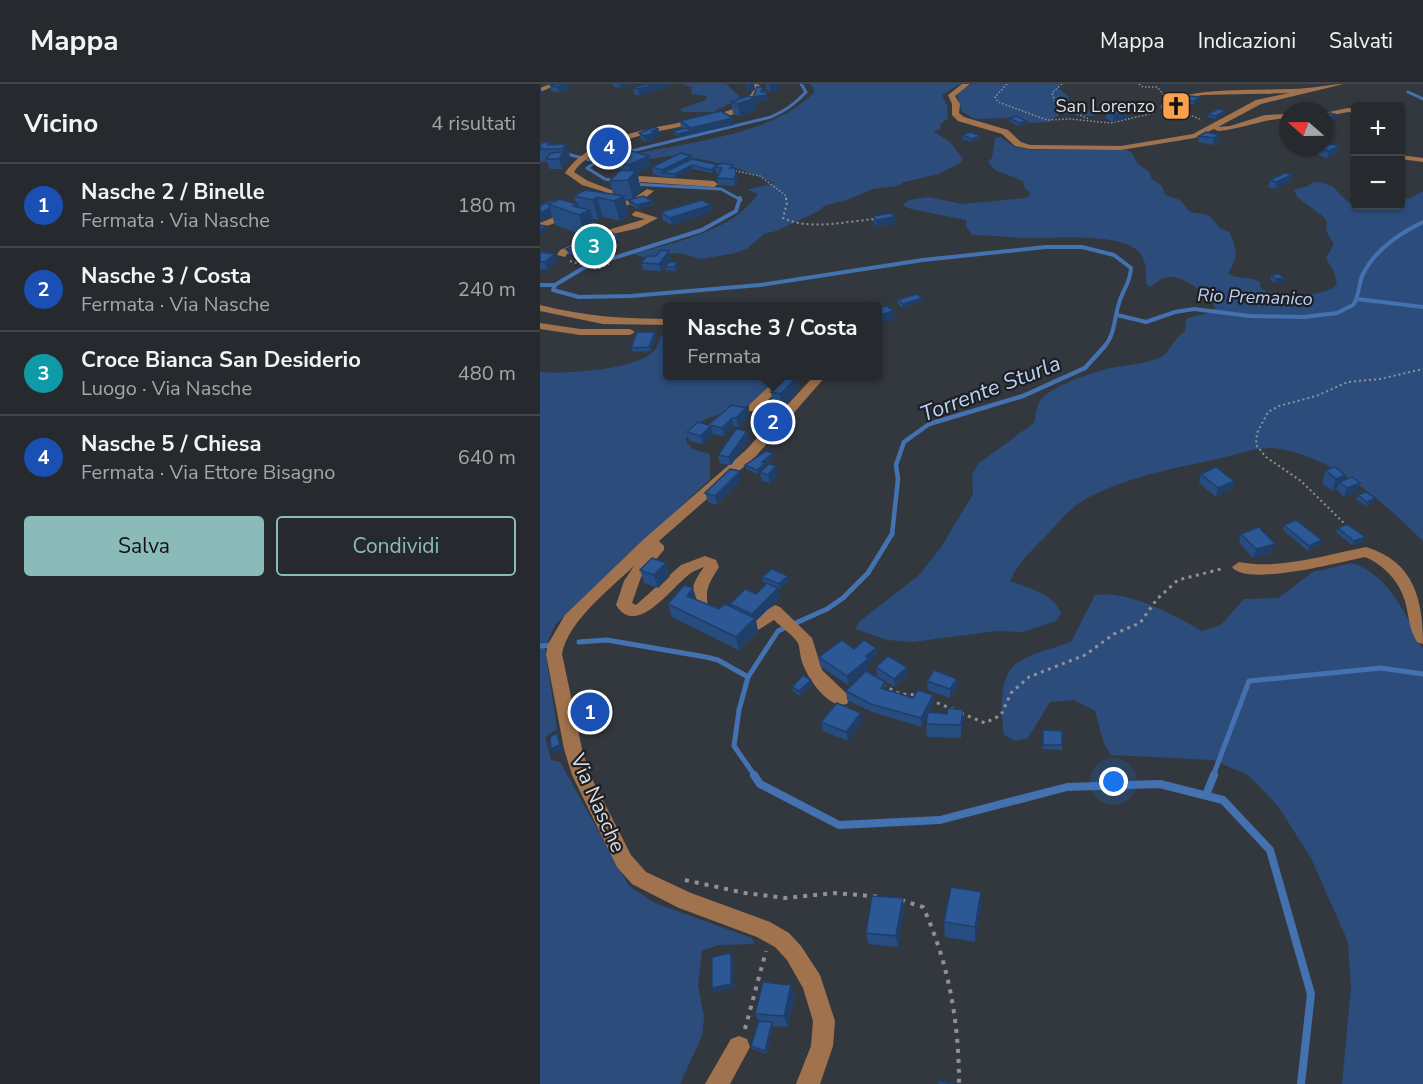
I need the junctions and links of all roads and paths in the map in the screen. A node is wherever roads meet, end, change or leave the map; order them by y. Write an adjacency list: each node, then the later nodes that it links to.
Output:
1 (556, 84): 9 (street)
2 (967, 84): 19 (street)
3 (1007, 84): 18 (path)
4 (1062, 84): 18 (path)
5 (1139, 84): 12 (path)
6 (1246, 84): 11 (street)
7 (1341, 84): 10 (street)
8 (760, 85): 23 (street)
9 (540, 90)
10 (1308, 90): 11 (street); 19 (street)
11 (1217, 91): 12 (street)
12 (1176, 100): 13 (street)
13 (1160, 110): 18 (path)
14 (1351, 110): 16 (street)
15 (1175, 113): 19 (path)
16 (1333, 113)
17 (1279, 117): 19 (street)
18 (1095, 121)
19 (1212, 128)
20 (1405, 158): 21 (street)
21 (1423, 160)
22 (714, 184): 23 (street); 28 (path)
23 (614, 189): 25 (street)
24 (650, 191): 25 (street)
25 (595, 206): 27 (street)
26 (576, 211): 29 (street)
27 (636, 214): 30 (street); 31 (street)
28 (876, 219)
29 (540, 226)
30 (605, 226)
31 (562, 255)
32 (576, 263): 33 (path)
33 (609, 264)
34 (540, 309): 35 (street)
35 (663, 322)
36 (540, 326): 37 (street)
37 (663, 331)
38 (1423, 369): 42 (path)
39 (781, 380): 41 (street)
40 (816, 380): 43 (street, Via Nasche)
41 (753, 408)
42 (1350, 528)
43 (649, 542): 47 (street); 54 (street, Via Nasche)
44 (1239, 567): 45 (street); 46 (path)
45 (1423, 638)
46 (882, 684)
47 (841, 699)
48 (681, 879): 49 (path)
49 (889, 898)
50 (898, 899): 55 (path)
51 (766, 947): 52 (path)
52 (739, 1047): 53 (street)
53 (717, 1084)
54 (808, 1084)
55 (959, 1084)

